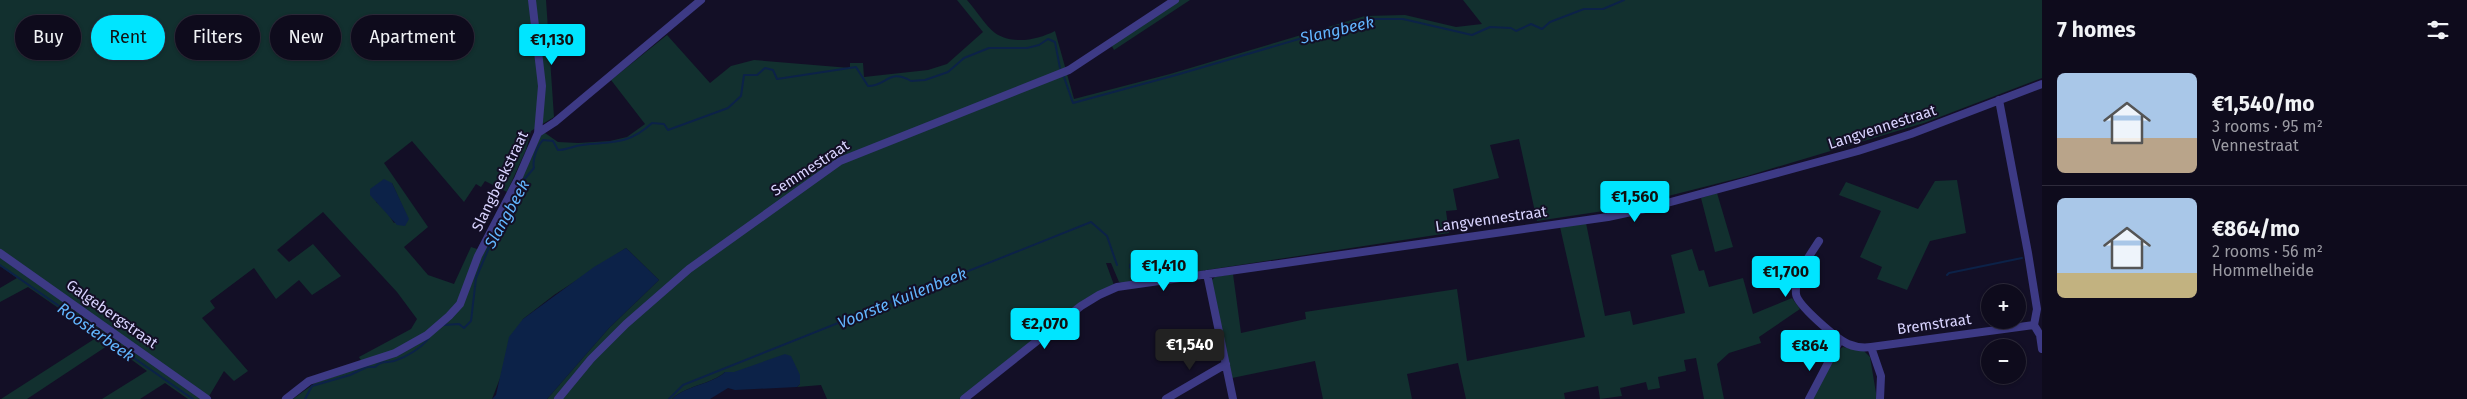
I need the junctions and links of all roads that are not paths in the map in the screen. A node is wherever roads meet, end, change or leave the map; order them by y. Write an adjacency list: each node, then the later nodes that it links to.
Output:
1 (532, 0): 6 (street)
2 (701, 0): 6 (street, Slangbeekstraat)
3 (1175, 0): 18 (street, Semmestraat)
4 (2042, 84): 5 (street, Langvennestraat)
5 (2000, 100): 9 (street, Langvennestraat); 10 (street)
6 (538, 132): 17 (street, Slangbeekstraat)
7 (1819, 241): 11 (street)
8 (0, 253): 16 (street, Galgebergstraat)
9 (1207, 274): 14 (street); 15 (street, Langvennestraat)
10 (2034, 325): 12 (street, Bremstraat); 13 (street)
11 (1840, 340): 12 (street, Bremstraat); 21 (street)
12 (1871, 348): 22 (street)
13 (2042, 349)
14 (1226, 364): 19 (street); 20 (street)
15 (966, 398)
16 (207, 399)
17 (286, 399)
18 (558, 399)
19 (1166, 399)
20 (1233, 399)
21 (1808, 399)
22 (1880, 399)

